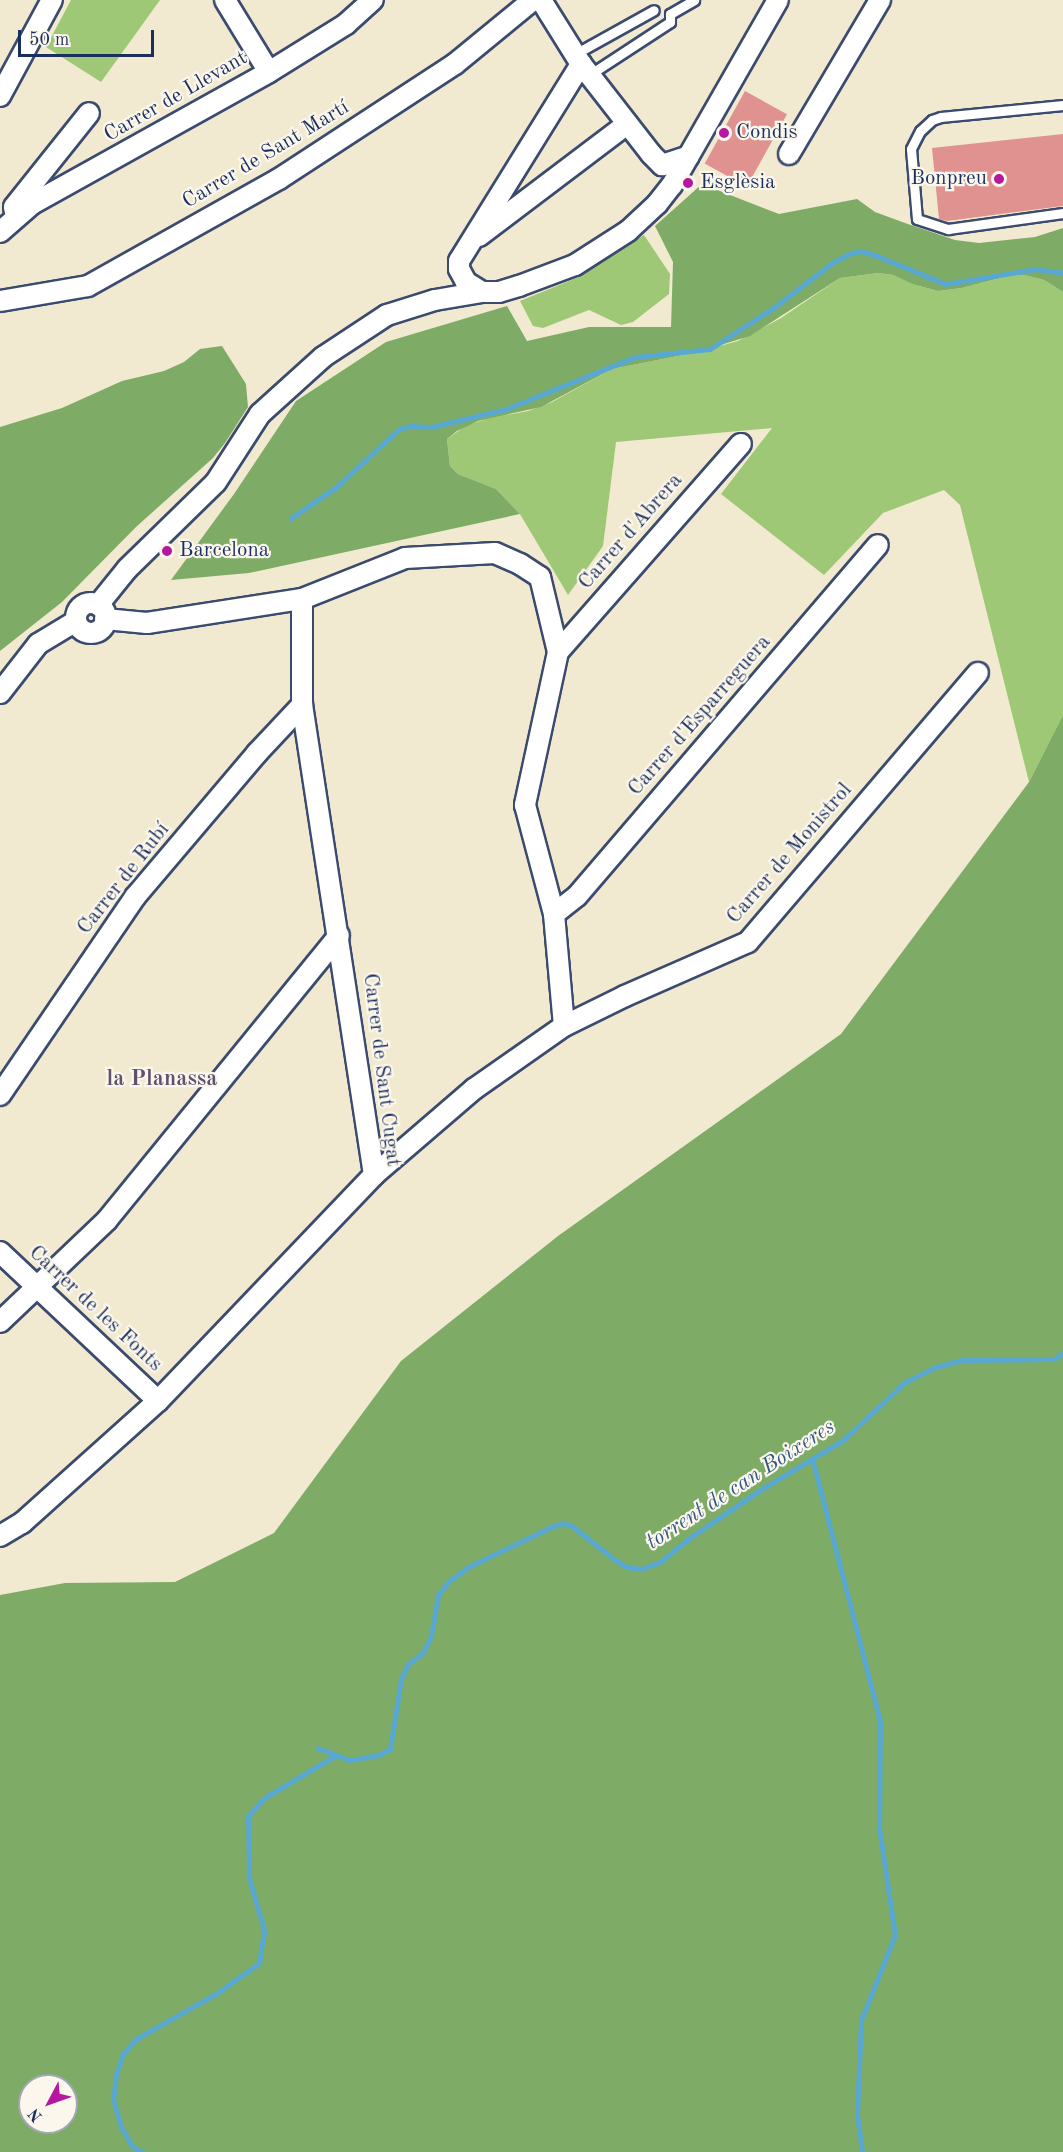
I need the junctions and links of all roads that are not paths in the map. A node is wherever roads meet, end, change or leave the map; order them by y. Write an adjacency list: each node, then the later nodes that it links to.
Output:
1 (52, 0): 12 (street)
2 (225, 0): 11 (street)
3 (373, 0): 11 (street, Carrer de Llevant)
4 (533, 0): 27 (street, Carrer de Sant Martí)
5 (541, 0): 10 (street)
6 (694, 0): 10 (lane)
7 (778, 0): 17 (street)
8 (880, 0): 16 (street)
9 (654, 10): 10 (lane)
10 (582, 64): 15 (street); 23 (street)
11 (268, 72): 21 (street, Carrer de Llevant)
12 (0, 96)
13 (1063, 105): 20 (lane)
14 (89, 113): 21 (street)
15 (627, 123): 18 (street); 23 (street)
16 (789, 154)
17 (689, 156): 18 (street); 19 (street)
18 (662, 165): 19 (street)
19 (672, 185): 25 (street)
20 (1063, 213)
21 (16, 218): 22 (street, Carrer de Llevant)
22 (0, 232)
23 (468, 245): 24 (street)
24 (459, 269): 25 (street); 26 (street)
25 (482, 292): 26 (street)
26 (435, 300): 31 (street)
27 (0, 301)
28 (741, 444): 32 (street, Carrer d'Abrera)
29 (878, 545): 36 (street, Carrer d'Esparreguera)
30 (302, 599): 31 (street); 32 (street); 35 (street, Carrer de Sant Cugat)
31 (102, 612): 34 (street)
32 (558, 652): 36 (street)
33 (978, 673): 38 (street, Carrer de Monistrol)
34 (0, 693)
35 (302, 705): 37 (street, Carrer de Sant Cugat); 39 (street, Carrer de Rubí)
36 (554, 914): 38 (street)
37 (339, 936): 40 (street, Carrer de Sant Cugat); 42 (street)
38 (564, 1026): 40 (street, Carrer de Monistrol)
39 (0, 1095)
40 (374, 1175): 44 (street, Carrer de Sant Cugat)
41 (0, 1252): 42 (street, Carrer de les Fonts)
42 (36, 1286): 43 (street); 44 (street, Carrer de les Fonts)
43 (0, 1322)
44 (158, 1401): 45 (street, Carrer de Sant Cugat)
45 (0, 1536)

